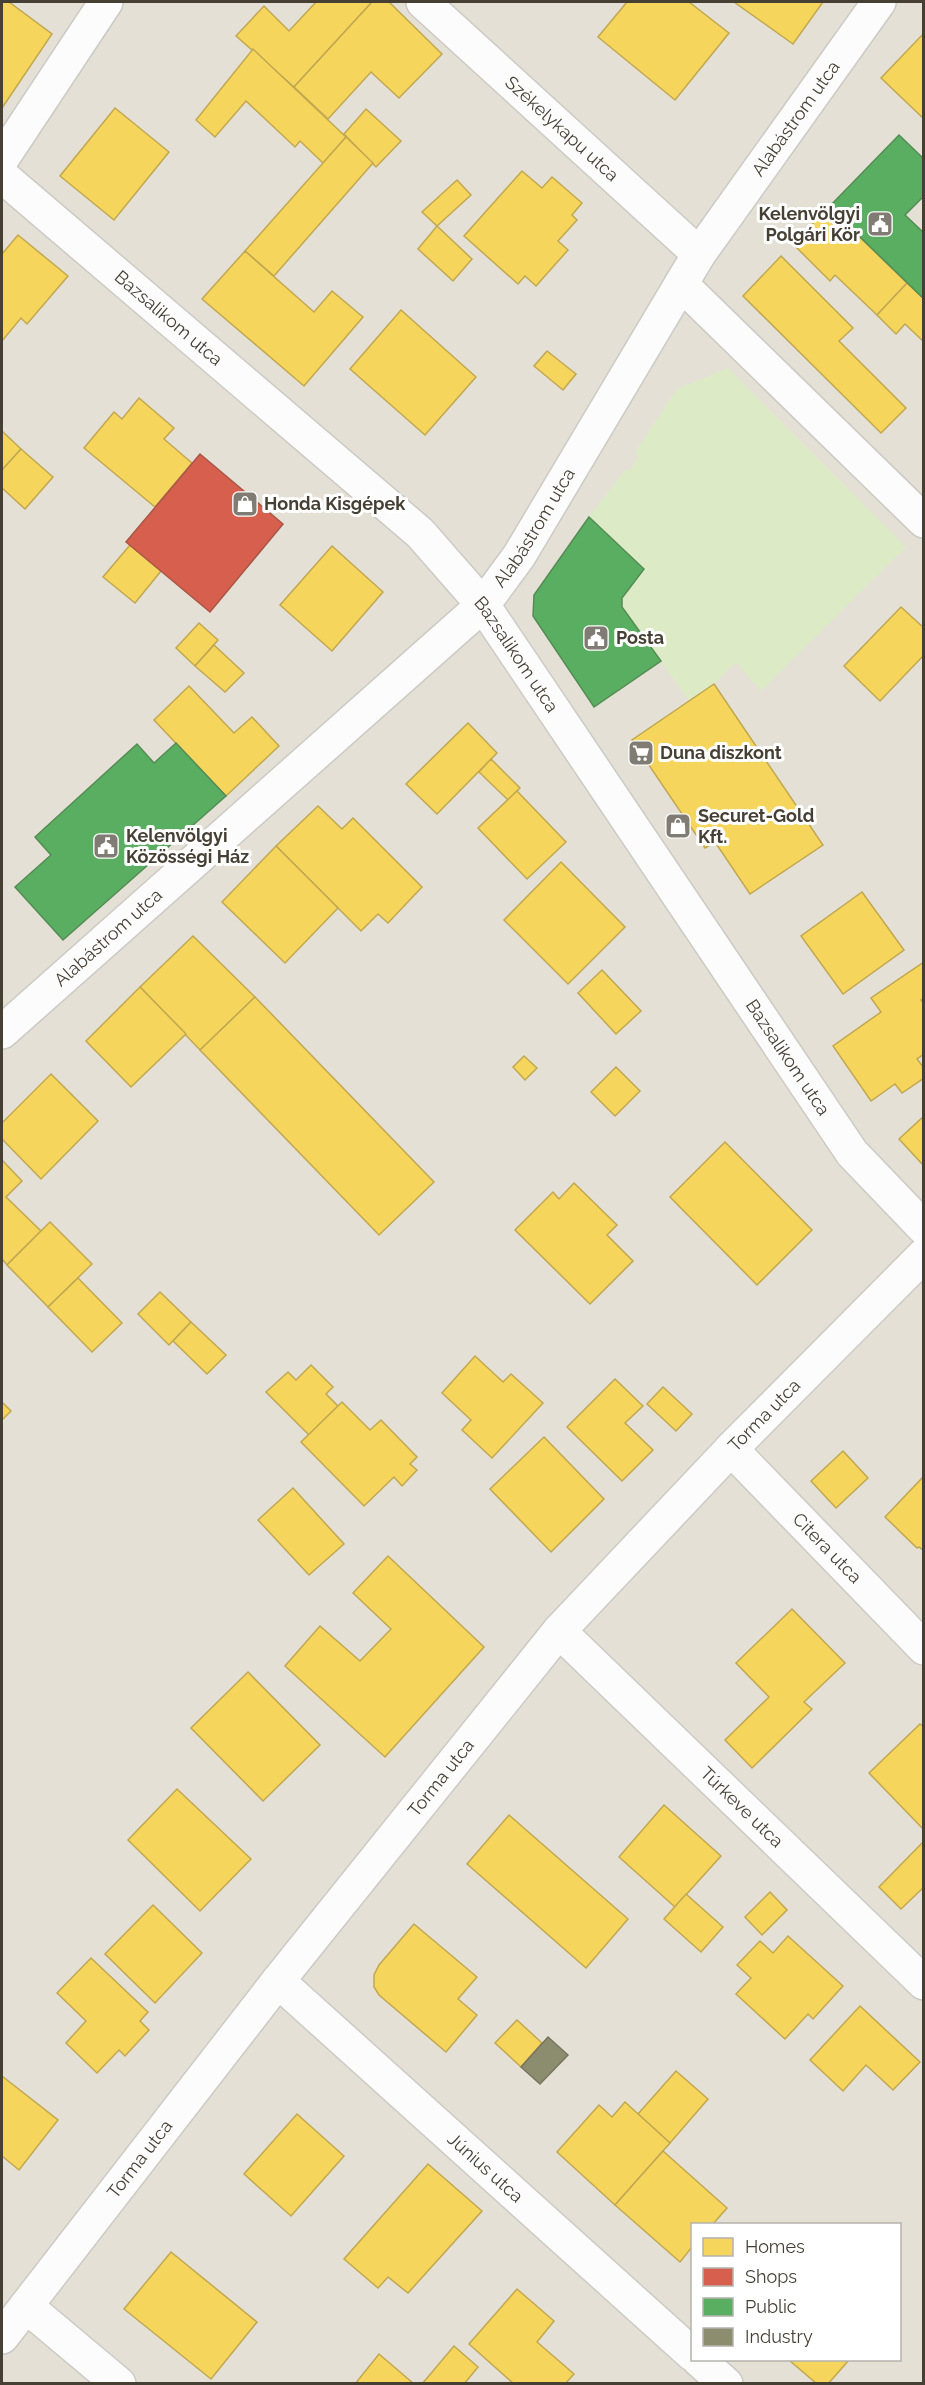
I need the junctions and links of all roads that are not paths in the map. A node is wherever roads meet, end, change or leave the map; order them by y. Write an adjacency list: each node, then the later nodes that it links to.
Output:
1 (106, 2): 4 (street)
2 (423, 2): 6 (street, Székelykapu utca)
3 (879, 2): 6 (street, Alabástrom utca)
4 (2, 159)
5 (2, 176): 9 (street, Bazsalikom utca)
6 (699, 254): 7 (street, Alabástrom utca)
7 (681, 284): 8 (street); 9 (street, Alabástrom utca)
8 (924, 521)
9 (483, 605): 10 (street, Alabástrom utca); 11 (street, Bazsalikom utca)
10 (2, 1032)
11 (924, 1228)
12 (924, 1255): 13 (street, Torma utca)
13 (731, 1449): 14 (street, Torma utca); 15 (street, Citera utca)
14 (559, 1631): 16 (street, Torma utca); 17 (street, Túrkeve utca)
15 (924, 1648)
16 (278, 1981): 18 (street, Torma utca); 20 (street, Június utca)
17 (924, 1983)
18 (26, 2306): 19 (street, Torma utca); 22 (street)
19 (2, 2337)
20 (691, 2352)
21 (700, 2361): 23 (street)
22 (119, 2384)
23 (726, 2384)

